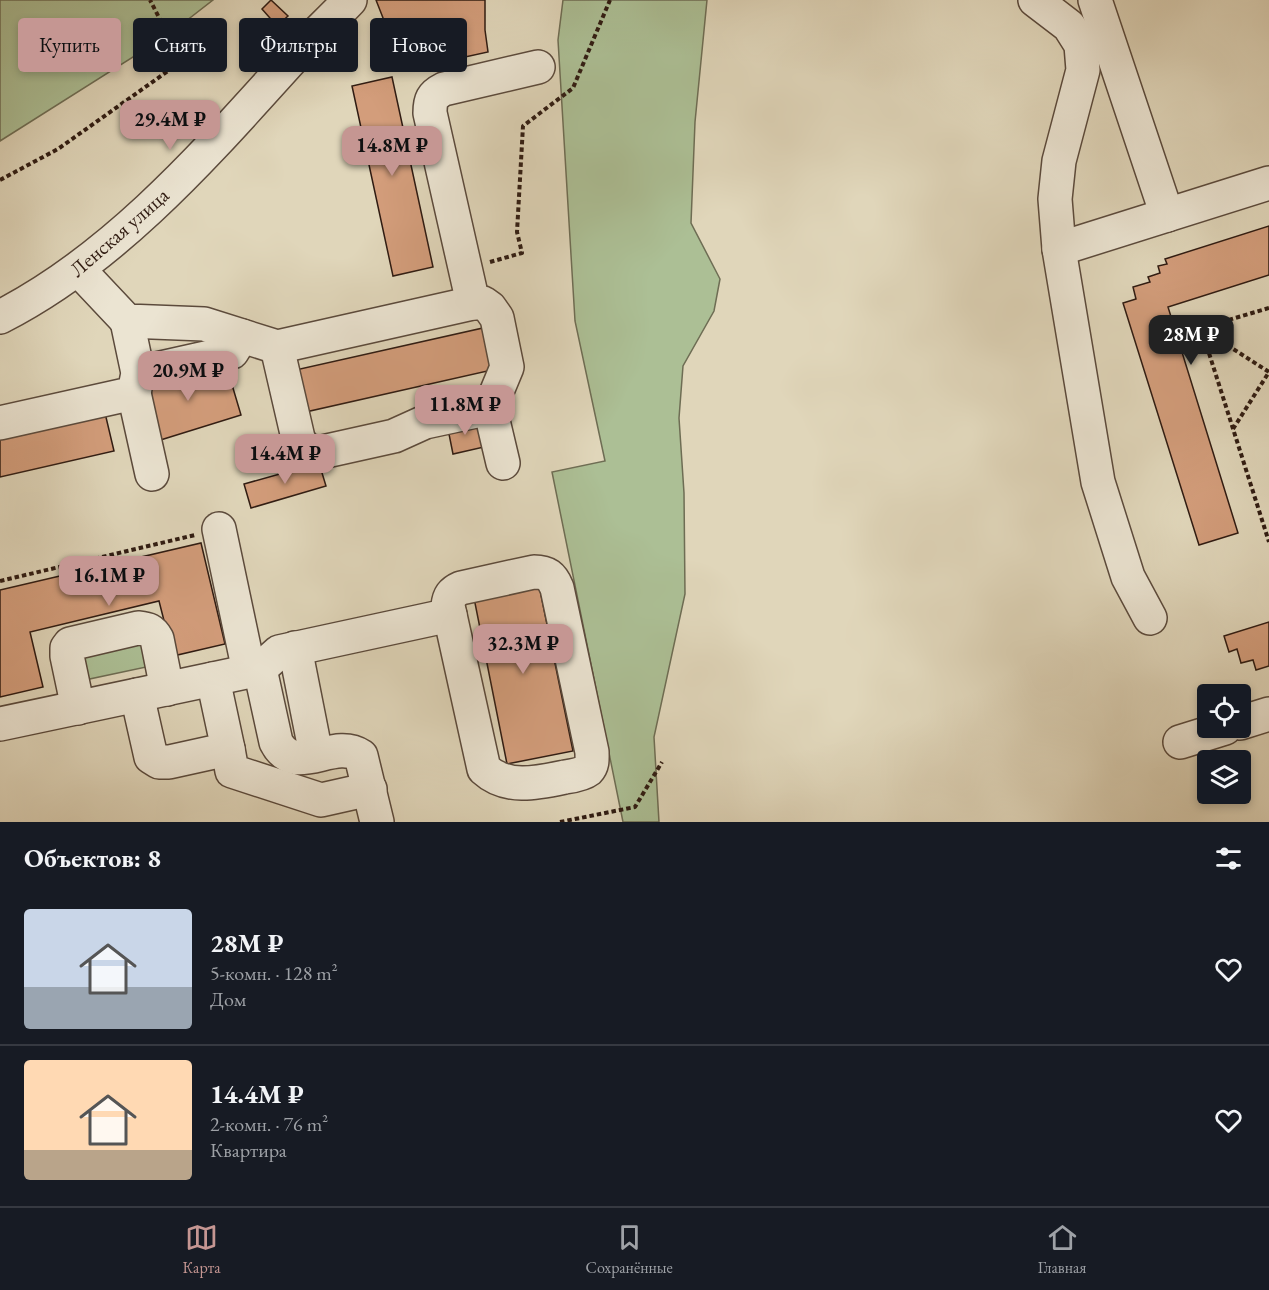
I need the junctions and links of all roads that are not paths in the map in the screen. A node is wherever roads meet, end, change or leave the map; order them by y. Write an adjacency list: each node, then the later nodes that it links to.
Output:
1 (350, 0): 8 (street, Ленская улица)
2 (1035, 0): 7 (street)
3 (1095, 0): 6 (street)
4 (538, 67): 9 (street)
5 (1269, 183): 6 (street)
6 (1167, 215): 7 (street)
7 (1059, 249): 21 (street)
8 (78, 269): 10 (street, Ленская улица); 11 (street)
9 (473, 303): 13 (street); 15 (street)
10 (0, 317)
11 (127, 321): 12 (street); 14 (street)
12 (242, 336): 13 (street); 14 (street)
13 (277, 347): 15 (street)
14 (136, 383): 16 (street); 18 (street)
15 (490, 408): 17 (street)
16 (0, 423)
17 (503, 463)
18 (152, 474)
19 (219, 529): 23 (street)
20 (450, 615): 20 (street); 22 (street)
21 (1150, 618)
22 (295, 648): 23 (street); 31 (street)
23 (255, 670): 24 (street); 34 (street)
24 (213, 679): 25 (street); 33 (street)
25 (152, 692): 26 (street); 26 (street); 33 (street)
26 (78, 708): 29 (street)
27 (1269, 714): 28 (street)
28 (1251, 720)
29 (0, 724)
30 (1197, 737): 32 (street)
31 (313, 739)
32 (1180, 742)
33 (228, 749): 34 (street)
34 (370, 789): 35 (street)
35 (377, 822)

